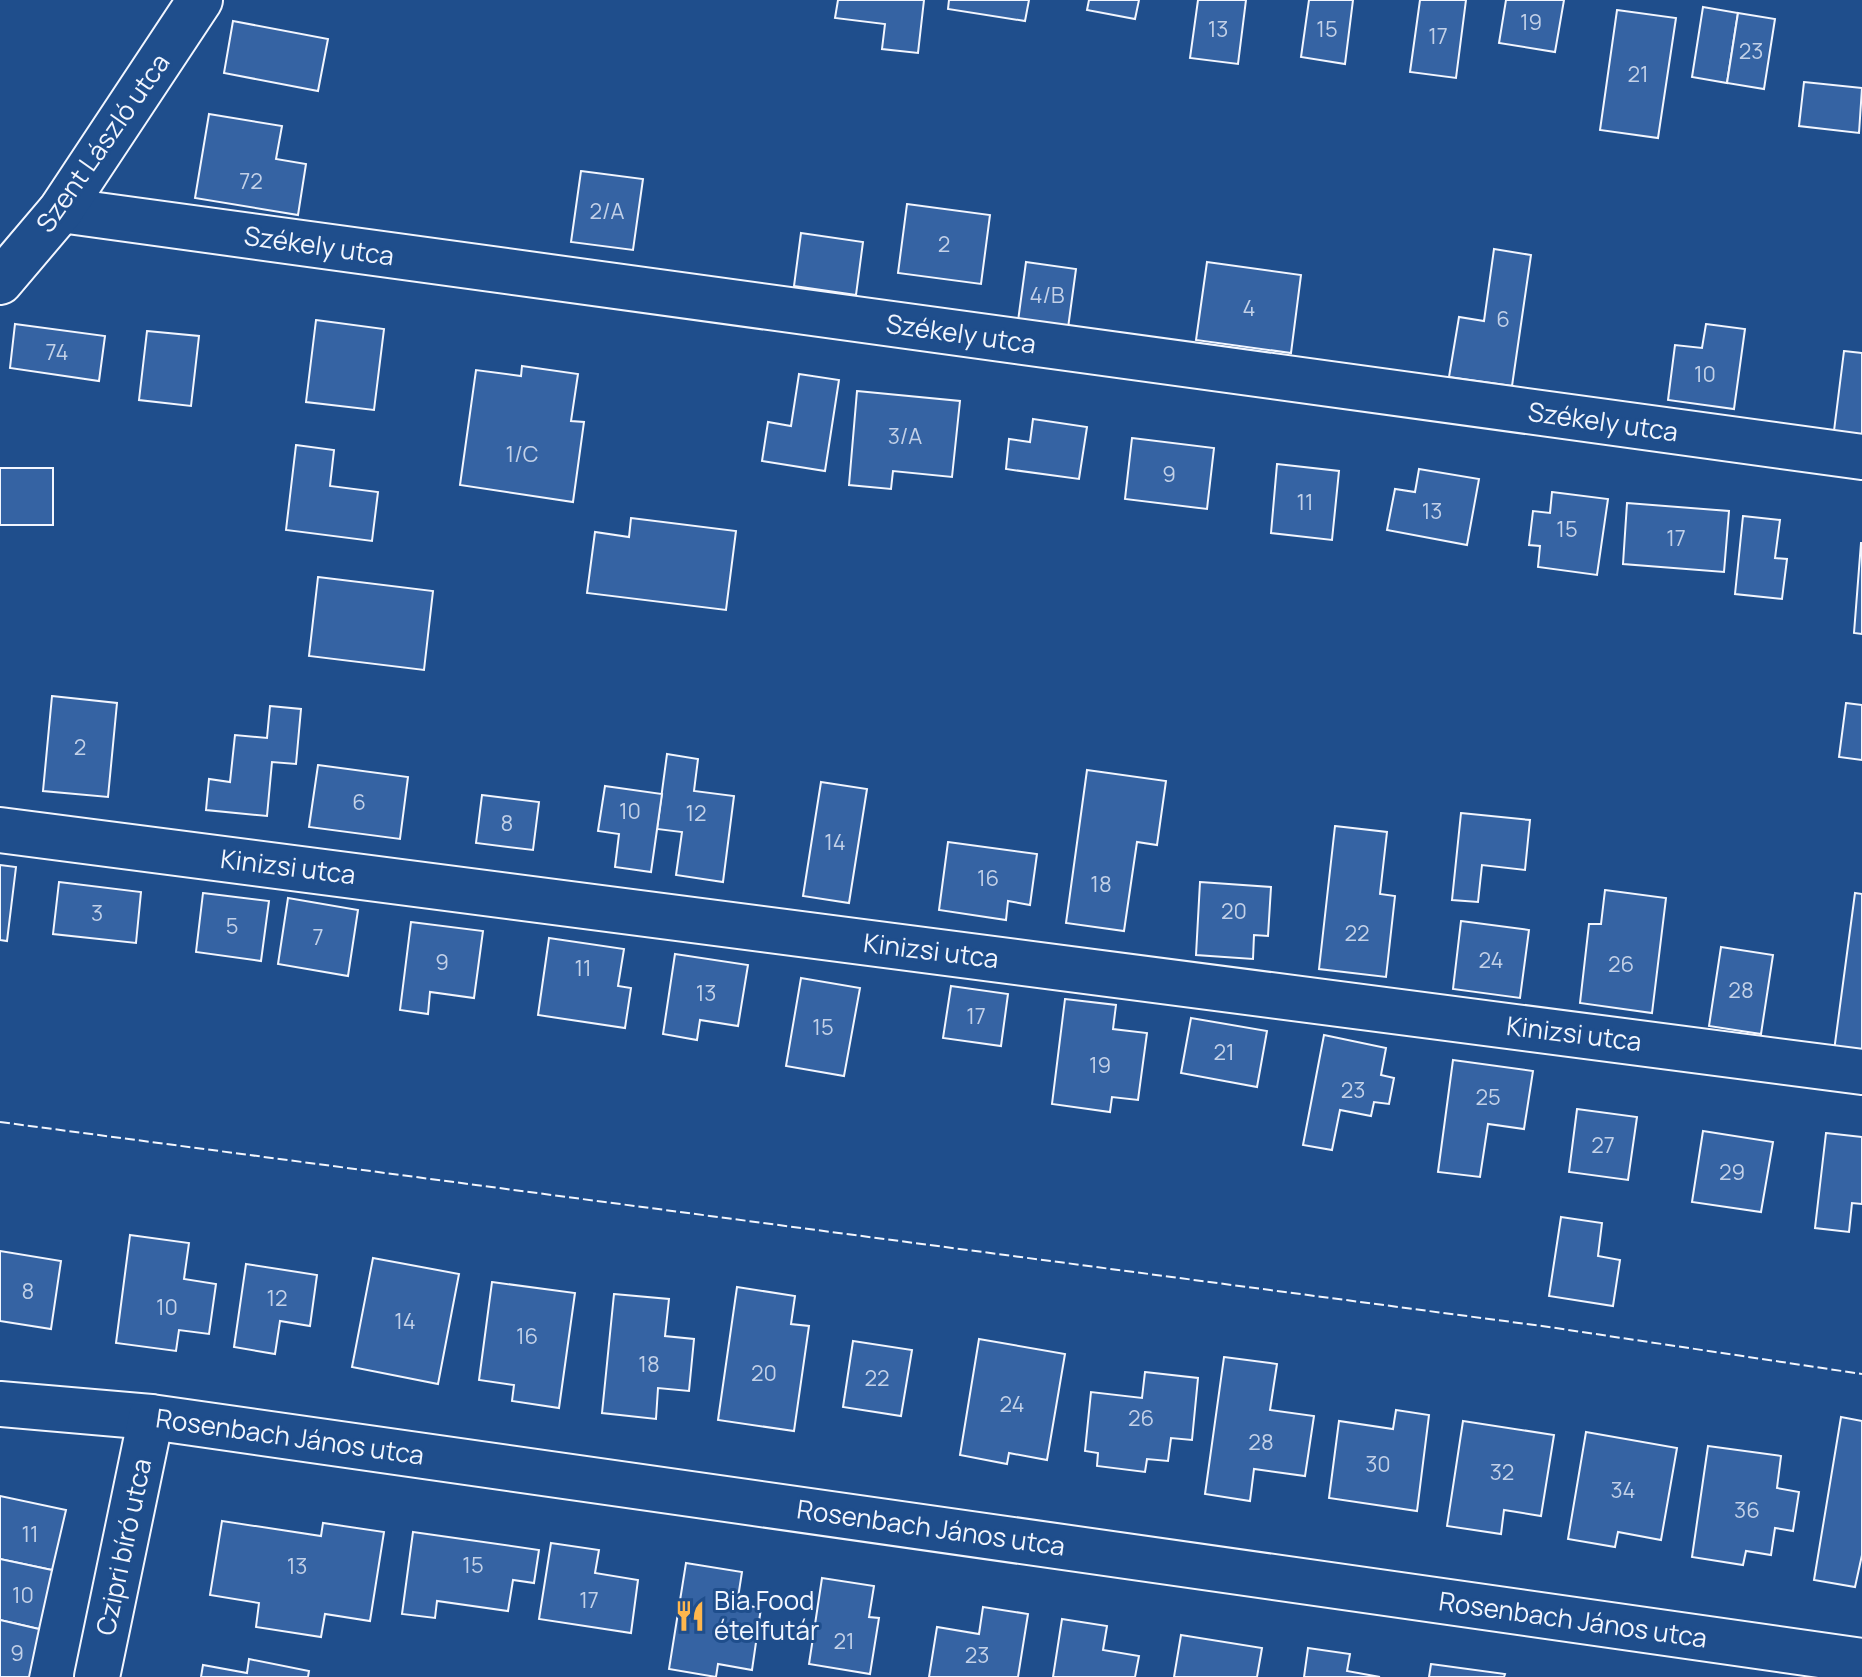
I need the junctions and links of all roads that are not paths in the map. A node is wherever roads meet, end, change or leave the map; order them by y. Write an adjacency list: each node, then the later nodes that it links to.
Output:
1 (200, 0): 2 (street, Szent László utca)
2 (61, 210): 3 (street, Szent László utca); 4 (street, Székely utca)
3 (0, 282)
4 (1862, 457)
5 (0, 830): 6 (street, Kinizsi utca)
6 (1862, 1072)
7 (0, 1404): 8 (street, Rosenbach János utca)
8 (151, 1417): 9 (street, Rosenbach János utca); 10 (street, Czipri bíró utca)
9 (1862, 1661)
10 (97, 1677)

